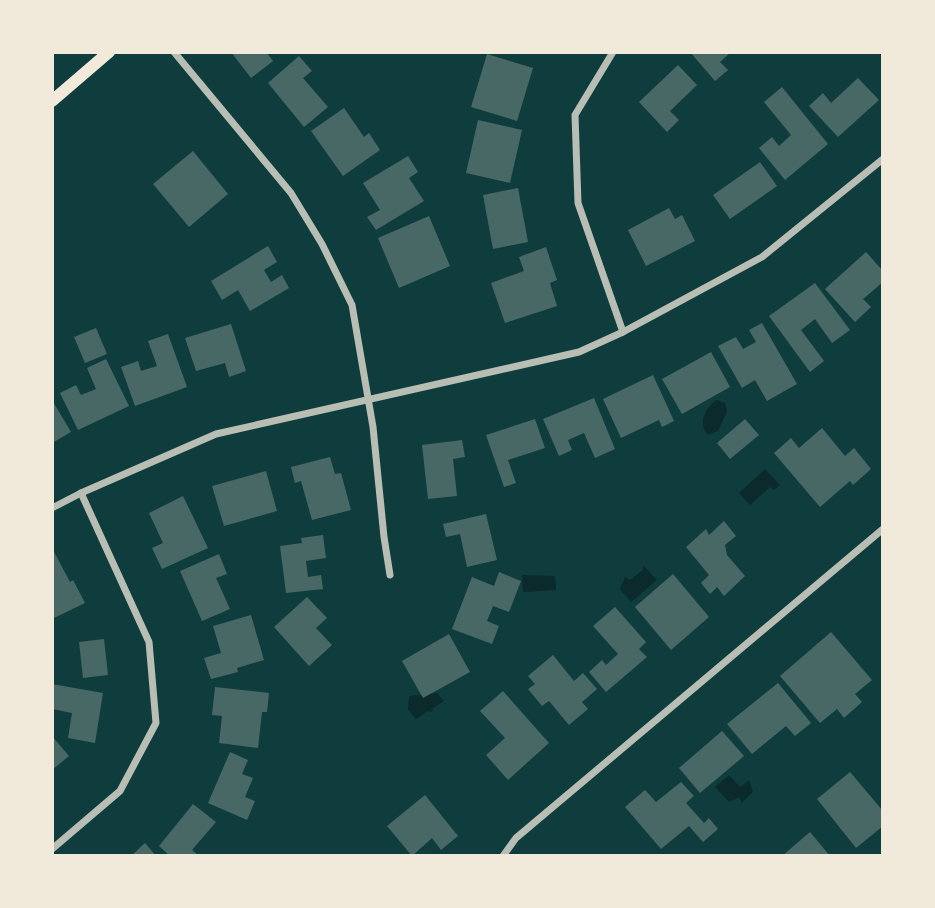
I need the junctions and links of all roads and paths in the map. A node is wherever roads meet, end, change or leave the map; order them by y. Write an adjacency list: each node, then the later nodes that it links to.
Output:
1 (110, 52): 4 (main road)
2 (174, 52): 7 (street)
3 (613, 52): 6 (street)
4 (52, 101)
5 (883, 159): 6 (street)
6 (623, 332): 7 (street)
7 (369, 400): 8 (street); 11 (street)
8 (81, 493): 9 (street); 12 (street)
9 (52, 509)
10 (883, 529): 13 (street)
11 (390, 575)
12 (52, 849)
13 (503, 856)

